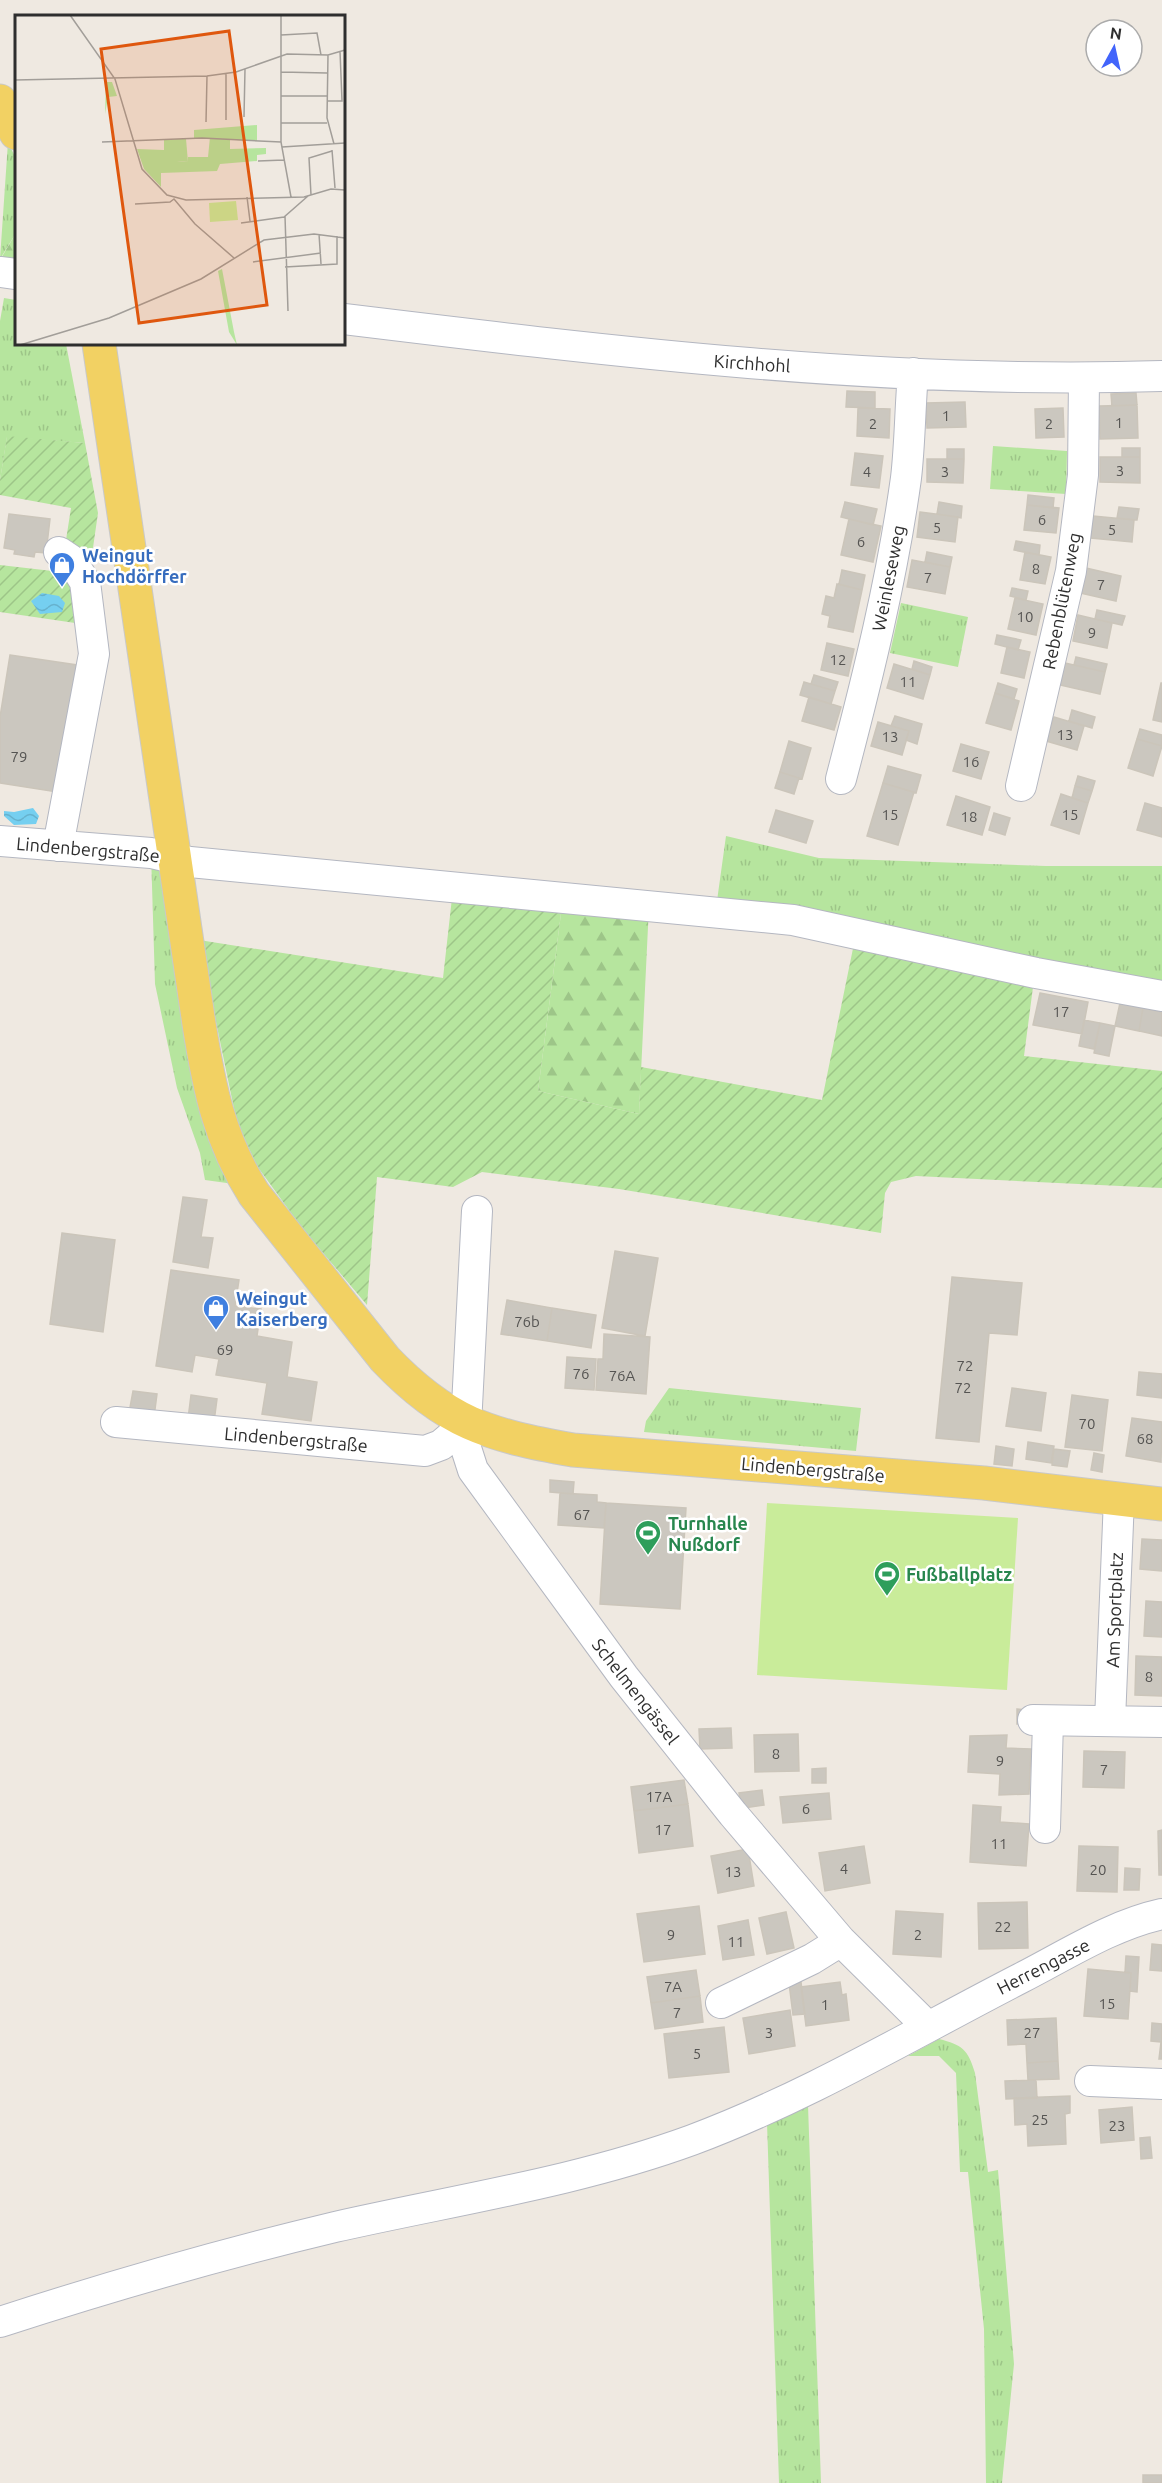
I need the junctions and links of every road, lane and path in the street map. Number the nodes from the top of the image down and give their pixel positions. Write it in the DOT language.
graph roads {
  1 [pos="0,101"];
  2 [pos="15,131"];
  3 [pos="0,272"];
  4 [pos="15,274"];
  5 [pos="345,319"];
  6 [pos="99,345"];
  7 [pos="912,373"];
  8 [pos="1162,376"];
  9 [pos="1084,378"];
  10 [pos="58,552"];
  11 [pos="841,779"];
  12 [pos="1021,786"];
  13 [pos="0,841"];
  14 [pos="58,846"];
  15 [pos="176,858"];
  16 [pos="1162,996"];
  17 [pos="477,1210"];
  18 [pos="116,1422"];
  19 [pos="467,1423"];
  20 [pos="1119,1498"];
  21 [pos="1162,1504"];
  22 [pos="1110,1721"];
  23 [pos="1162,1722"];
  24 [pos="1045,1828"];
  25 [pos="1162,1914"];
  26 [pos="841,1941"];
  27 [pos="721,2003"];
  28 [pos="928,2027"];
  29 [pos="1090,2082"];
  30 [pos="1162,2084"];
  31 [pos="0,2322"];
  1 -- 2 [label="main road"];
  3 -- 4 [label="street"];
  5 -- 7 [label="street, Kirchhohl"];
  6 -- 15 [label="main road, Lindenbergstraße"];
  7 -- 9 [label="street, Kirchhohl"];
  7 -- 11 [label="street, Weinleseweg"];
  8 -- 9 [label="street, Kirchhohl"];
  9 -- 12 [label="street, Rebenblütenweg"];
  10 -- 14 [label="street"];
  13 -- 14 [label="street, Lindenbergstraße"];
  14 -- 15 [label="street, Lindenbergstraße"];
  15 -- 16 [label="street, Lindenbergstraße"];
  15 -- 19 [label="main road, Lindenbergstraße"];
  17 -- 19 [label="street, Schelmengässel"];
  18 -- 19 [label="street, Lindenbergstraße"];
  19 -- 20 [label="main road, Lindenbergstraße"];
  19 -- 26 [label="street, Schelmengässel"];
  20 -- 21 [label="main road, Lindenbergstraße"];
  20 -- 22 [label="street, Am Sportplatz"];
  22 -- 23 [label="street"];
  22 -- 24 [label="street"];
  25 -- 28 [label="street, Herrengasse"];
  26 -- 27 [label="street"];
  26 -- 28 [label="street, Schelmengässel"];
  28 -- 31 [label="street, Herrengasse"];
  29 -- 30 [label="street"];
}
